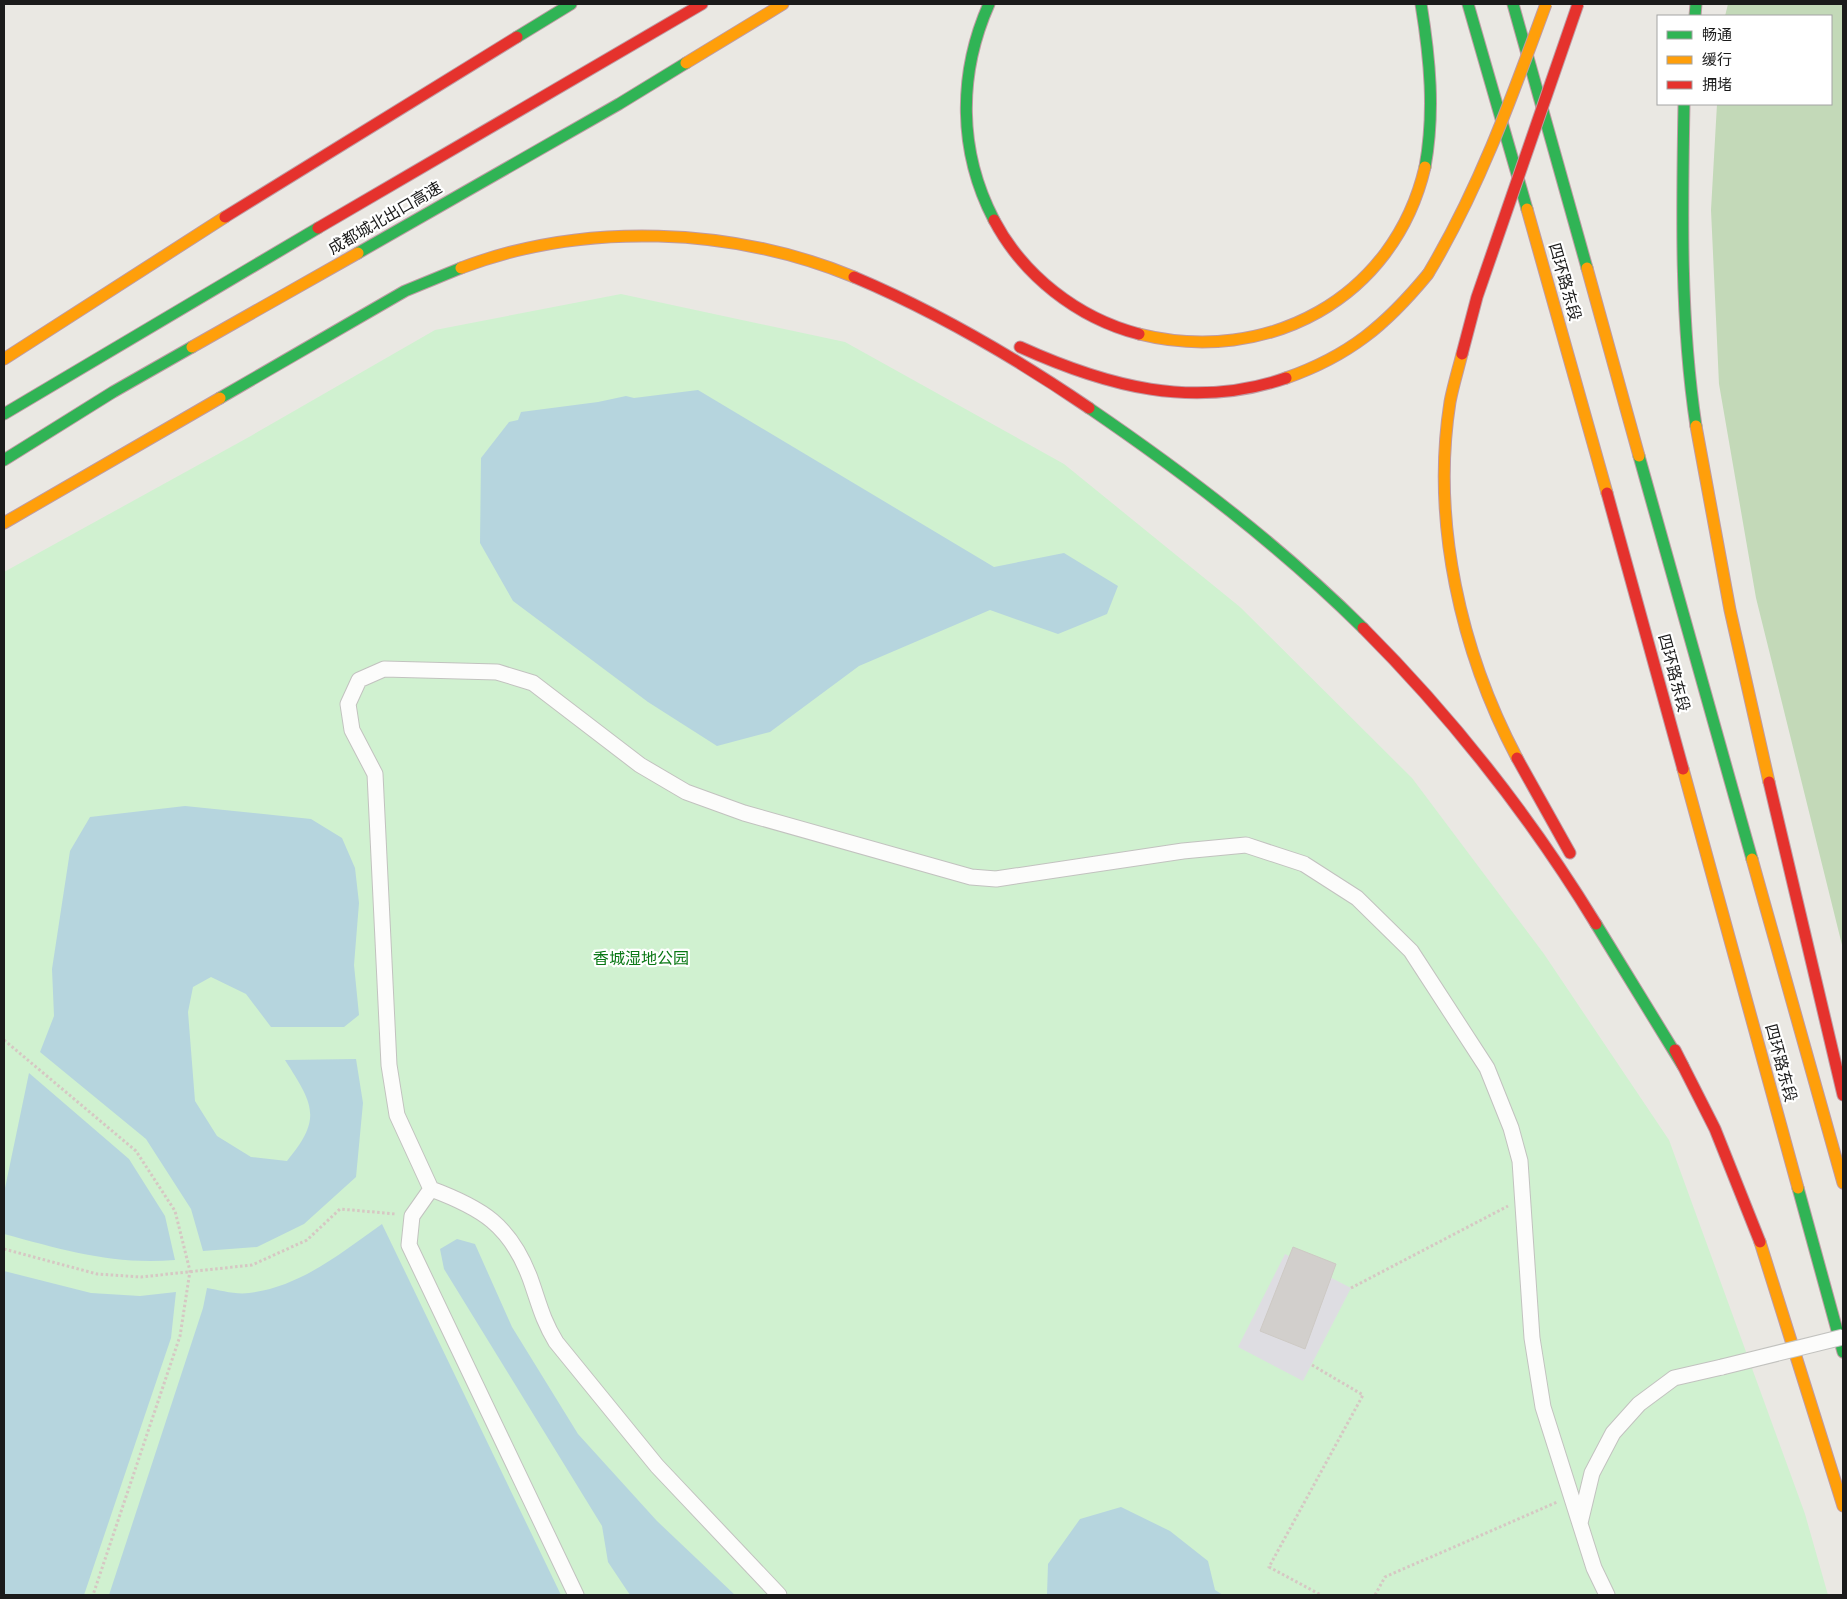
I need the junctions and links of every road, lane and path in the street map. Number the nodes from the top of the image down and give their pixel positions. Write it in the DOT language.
graph roads {
  1 [pos="571,4"];
  2 [pos="702,4"];
  3 [pos="783,4"];
  4 [pos="989,4"];
  5 [pos="1421,4"];
  6 [pos="1468,4"];
  7 [pos="1513,4"];
  8 [pos="1546,4"];
  9 [pos="1578,4"];
  10 [pos="1684,105"];
  11 [pos="940,316"];
  12 [pos="4,359"];
  13 [pos="4,414"];
  14 [pos="4,460"];
  15 [pos="4,523"];
  16 [pos="1578,867"];
  17 [pos="1621,942"];
  18 [pos="4,1040"];
  19 [pos="1682,1066"];
  20 [pos="1843,1095"];
  21 [pos="1843,1183"];
  22 [pos="431,1189"];
  23 [pos="1522,1199"];
  24 [pos="412,1216"];
  25 [pos="4,1249"];
  26 [pos="190,1271"];
  27 [pos="1351,1288"];
  28 [pos="1843,1337"];
  29 [pos="1843,1352"];
  30 [pos="1312,1365"];
  31 [pos="1571,1496"];
  32 [pos="1843,1506"];
  33 [pos="1580,1525"];
  34 [pos="93,1595"];
  35 [pos="576,1595"];
  36 [pos="779,1595"];
  37 [pos="1321,1595"];
  38 [pos="1375,1595"];
  39 [pos="1607,1595"];
  1 -- 12 [label="highway"];
  2 -- 13 [label="highway, 成都城北出口高速"];
  3 -- 14 [label="highway, 成都城北出口高速"];
  4 -- 5 [label="highway"];
  6 -- 29 [label="highway, 四环路东段"];
  7 -- 21 [label="highway, 四环路东段"];
  8 -- 11 [label="highway, bridge"];
  9 -- 16 [label="highway, bridge"];
  10 -- 20 [label="highway"];
  11 -- 15 [label="highway"];
  11 -- 19 [label="highway"];
  17 -- 19 [label="highway"];
  18 -- 26 [label="path"];
  19 -- 32 [label="highway"];
  22 -- 23 [label="street"];
  22 -- 24 [label="street"];
  22 -- 36 [label="street"];
  23 -- 27 [label="path"];
  23 -- 31 [label="street"];
  24 -- 26 [label="path"];
  24 -- 35 [label="street"];
  25 -- 26 [label="path"];
  26 -- 34 [label="path"];
  28 -- 33 [label="street, bridge"];
  30 -- 37 [label="path"];
  31 -- 33 [label="street"];
  31 -- 38 [label="path"];
  33 -- 39 [label="street"];
}
